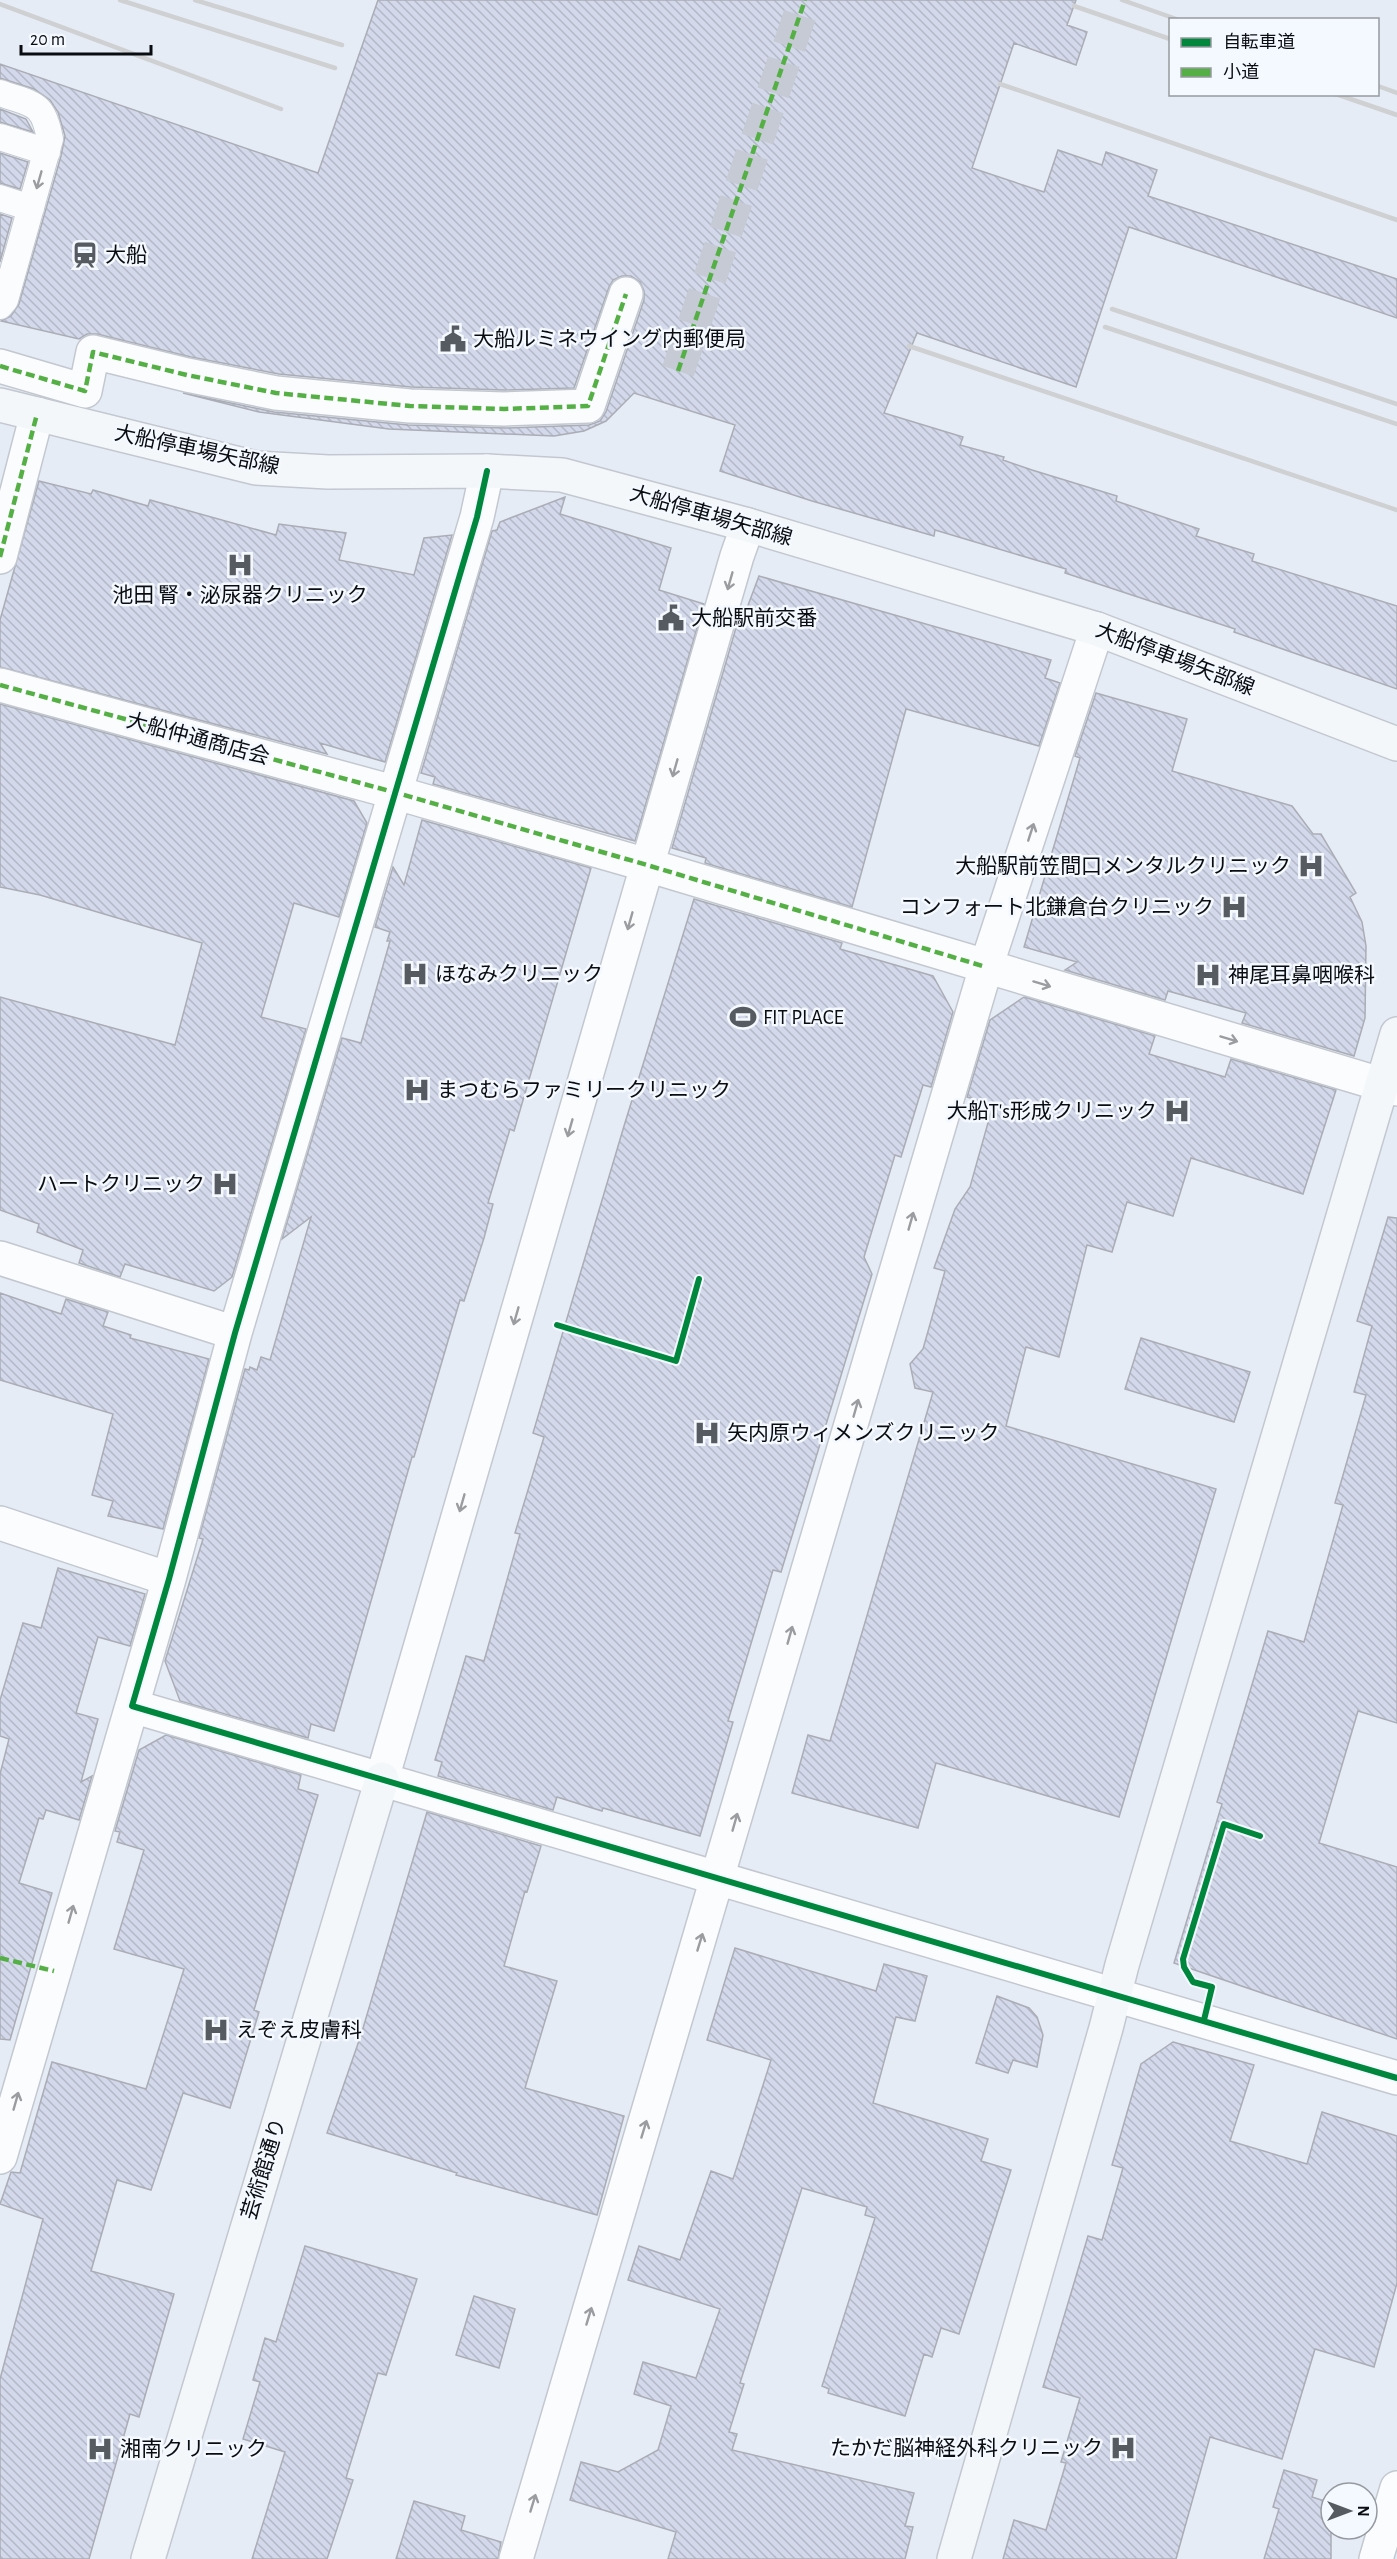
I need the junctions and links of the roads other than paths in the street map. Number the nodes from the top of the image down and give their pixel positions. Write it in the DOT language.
graph roads {
  1 [pos="0,93"];
  2 [pos="0,137"];
  3 [pos="47,152"];
  4 [pos="0,198"];
  5 [pos="31,208"];
  6 [pos="8,262"];
  7 [pos="626,294"];
  8 [pos="0,306"];
  9 [pos="0,366"];
  10 [pos="0,405"];
  11 [pos="37,414"];
  12 [pos="487,471"];
  13 [pos="748,525"];
  14 [pos="0,557"];
  15 [pos="1097,629"];
  16 [pos="0,685"];
  17 [pos="1397,744"];
  18 [pos="397,793"];
  19 [pos="647,865"];
  20 [pos="986,967"];
  21 [pos="1397,1034"];
  22 [pos="1390,1087"];
  23 [pos="0,1258"];
  24 [pos="235,1333"];
  25 [pos="0,1523"];
  26 [pos="169,1579"];
  27 [pos="132,1706"];
  28 [pos="382,1779"];
  29 [pos="719,1879"];
  30 [pos="1115,1995"];
  31 [pos="1397,2078"];
  32 [pos="0,2157"];
  33 [pos="1397,2488"];
  34 [pos="525,2557"];
  35 [pos="148,2559"];
  36 [pos="954,2559"];
  37 [pos="1376,2559"];
  1 -- 3 [label="lane"];
  2 -- 3 [label="lane"];
  3 -- 5 [label="lane, one-way"];
  4 -- 5 [label="lane"];
  5 -- 6 [label="lane"];
  6 -- 8 [label="lane"];
  7 -- 9 [label="street"];
  10 -- 11 [label="street, 大船停車場矢部線"];
  11 -- 12 [label="street, 大船停車場矢部線"];
  11 -- 14 [label="street"];
  12 -- 13 [label="street, 大船停車場矢部線"];
  12 -- 18 [label="street"];
  13 -- 15 [label="street, 大船停車場矢部線"];
  13 -- 19 [label="street, one-way"];
  15 -- 17 [label="street, 大船停車場矢部線"];
  20 -- 15 [label="street, one-way"];
  16 -- 18 [label="street, 大船仲通商店会"];
  18 -- 19 [label="street, 大船仲通商店会"];
  18 -- 24 [label="street"];
  19 -- 20 [label="street, 大船仲通商店会"];
  19 -- 28 [label="street, one-way"];
  20 -- 22 [label="street, 大船仲通商店会, one-way"];
  29 -- 20 [label="street, one-way"];
  21 -- 22 [label="street"];
  22 -- 30 [label="street"];
  23 -- 24 [label="street"];
  24 -- 26 [label="street"];
  25 -- 26 [label="street"];
  26 -- 27 [label="street"];
  27 -- 28 [label="street"];
  32 -- 27 [label="street, one-way"];
  28 -- 29 [label="street"];
  28 -- 35 [label="street, 芸術館通り"];
  29 -- 30 [label="street"];
  34 -- 29 [label="street, one-way"];
  30 -- 31 [label="street"];
  30 -- 36 [label="street"];
  33 -- 37 [label="street"];
}
